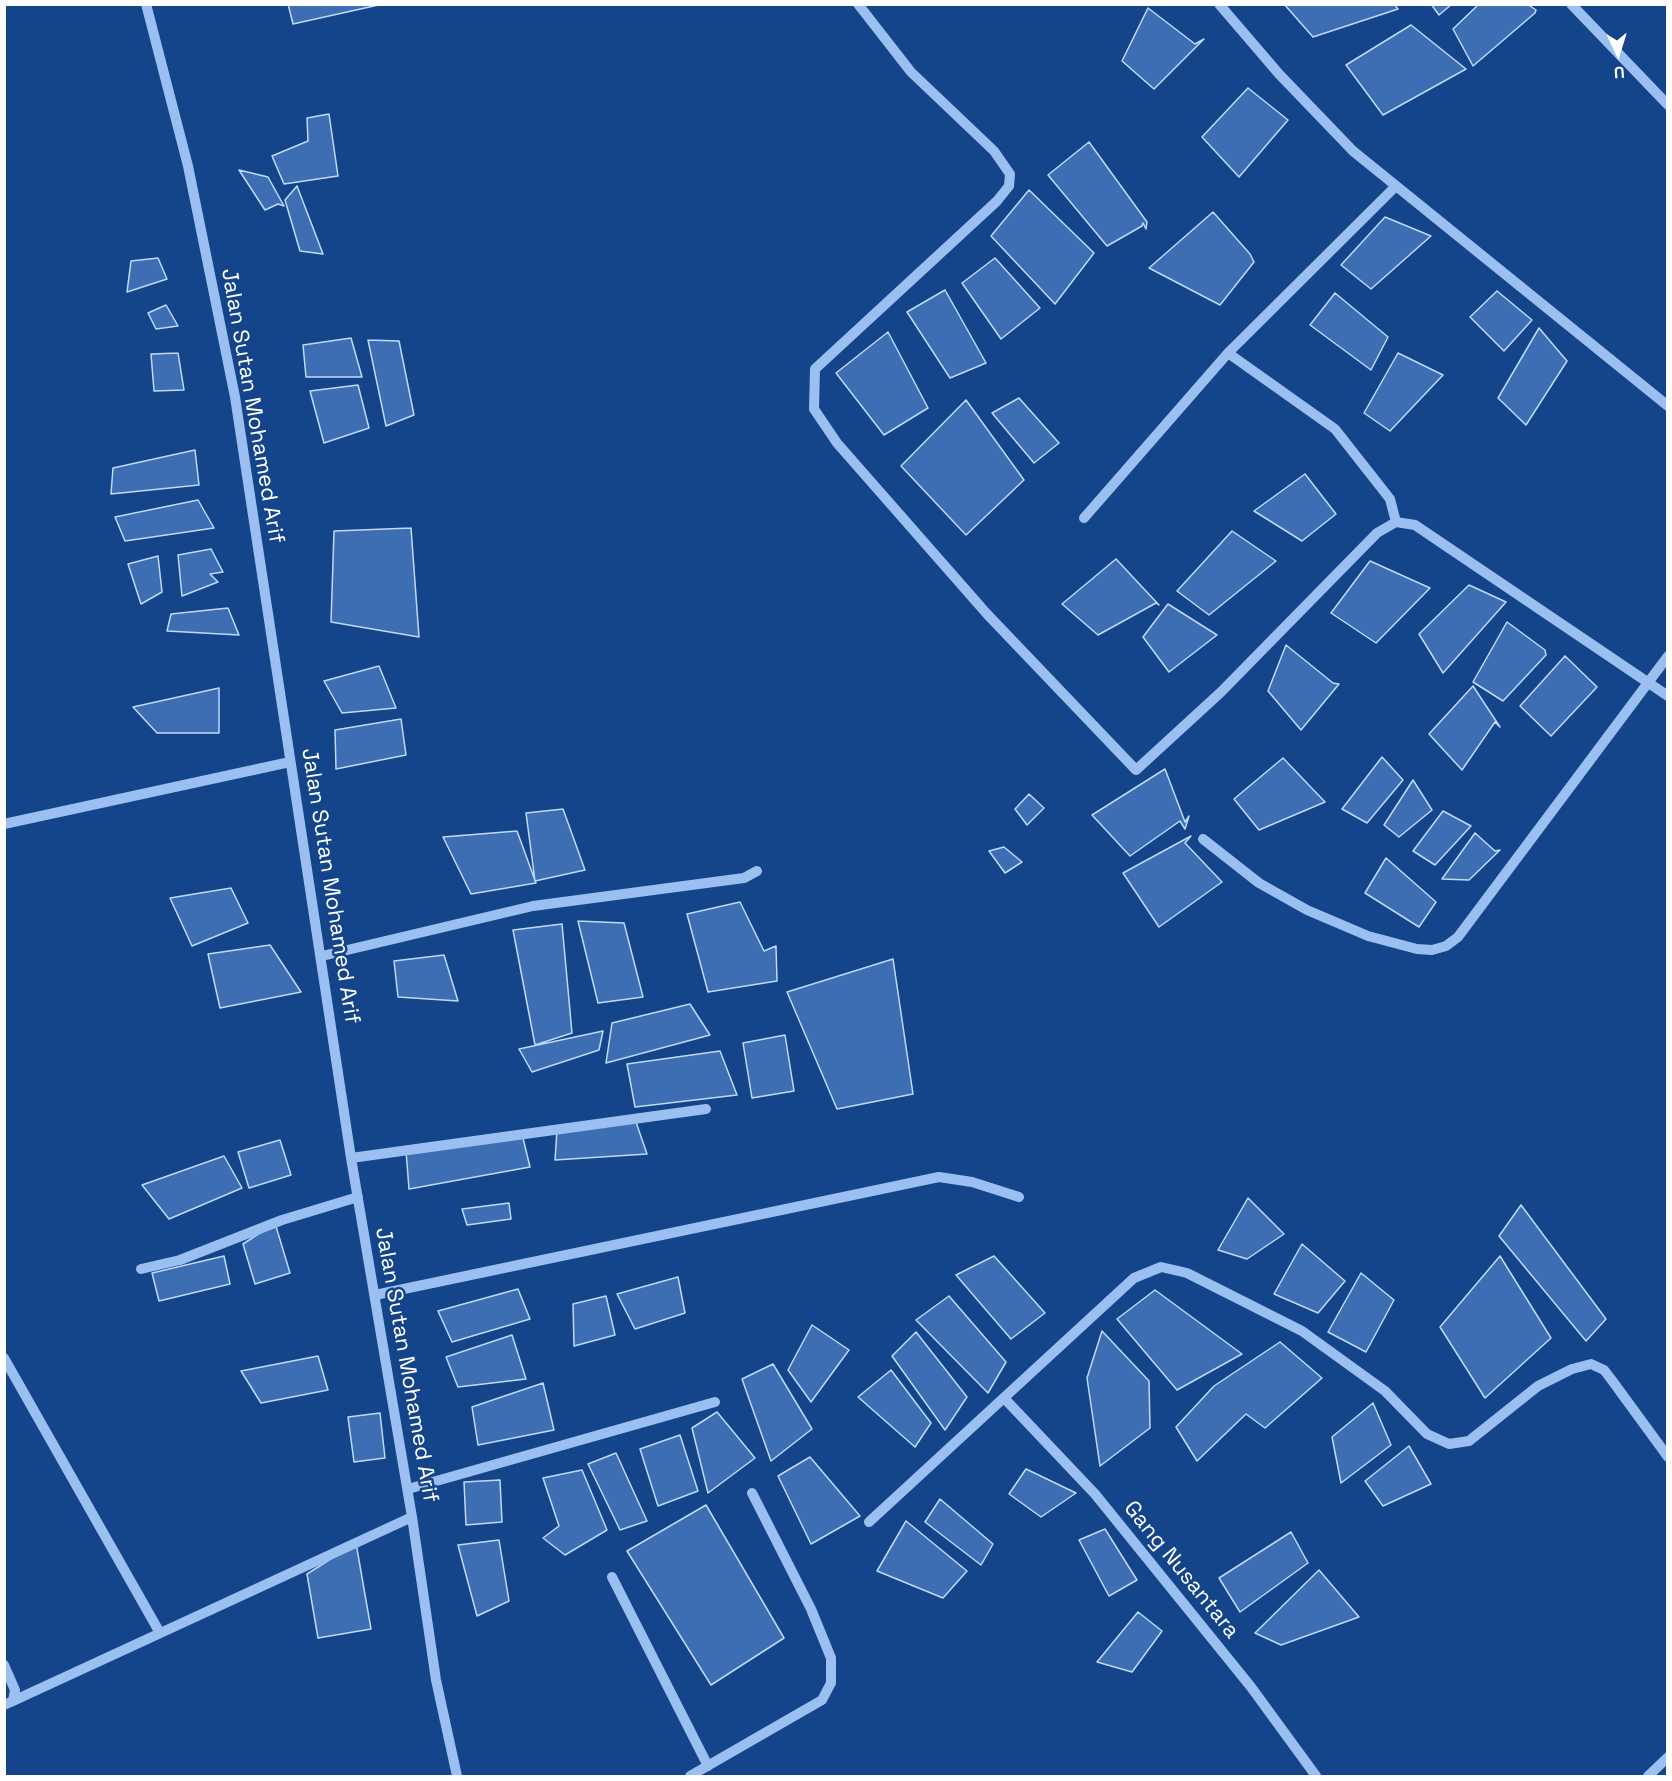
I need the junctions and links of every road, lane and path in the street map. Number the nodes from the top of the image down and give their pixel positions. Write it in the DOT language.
graph roads {
  1 [pos="146,4"];
  2 [pos="858,4"];
  3 [pos="1219,4"];
  4 [pos="1571,4"];
  5 [pos="1668,105"];
  6 [pos="1396,186"];
  7 [pos="1228,353"];
  8 [pos="1668,406"];
  9 [pos="1084,518"];
  10 [pos="1396,522"];
  11 [pos="1668,656"];
  12 [pos="1648,683"];
  13 [pos="1668,696"];
  14 [pos="290,762"];
  15 [pos="4,824"];
  16 [pos="1203,839"];
  17 [pos="757,871"];
  18 [pos="322,956"];
  19 [pos="706,1109"];
  20 [pos="351,1158"];
  21 [pos="358,1197"];
  22 [pos="1019,1197"];
  23 [pos="141,1269"];
  24 [pos="375,1295"];
  25 [pos="4,1358"];
  26 [pos="1004,1398"];
  27 [pos="715,1402"];
  28 [pos="1668,1457"];
  29 [pos="408,1489"];
  30 [pos="752,1493"];
  31 [pos="412,1517"];
  32 [pos="869,1522"];
  33 [pos="612,1577"];
  34 [pos="160,1633"];
  35 [pos="4,1665"];
  36 [pos="9,1703"];
  37 [pos="1668,1757"];
  38 [pos="708,1766"];
  39 [pos="458,1776"];
  40 [pos="690,1776"];
  41 [pos="1316,1776"];
  42 [pos="1648,1776"];
  1 -- 14 [label="street, Jalan Sutan Mohamed Arif"];
  2 -- 10 [label="street"];
  3 -- 6 [label="street"];
  4 -- 5 [label="street"];
  6 -- 7 [label="street"];
  6 -- 8 [label="street"];
  7 -- 9 [label="street"];
  7 -- 10 [label="street"];
  10 -- 12 [label="street"];
  11 -- 12 [label="street"];
  12 -- 13 [label="street"];
  12 -- 16 [label="street"];
  14 -- 15 [label="street"];
  14 -- 18 [label="street, Jalan Sutan Mohamed Arif"];
  17 -- 18 [label="street"];
  18 -- 20 [label="street, Jalan Sutan Mohamed Arif"];
  19 -- 20 [label="street"];
  20 -- 21 [label="street, Jalan Sutan Mohamed Arif"];
  21 -- 23 [label="street"];
  21 -- 24 [label="street, Jalan Sutan Mohamed Arif"];
  22 -- 24 [label="street"];
  24 -- 29 [label="street, Jalan Sutan Mohamed Arif"];
  25 -- 34 [label="street"];
  26 -- 28 [label="street"];
  26 -- 32 [label="street"];
  26 -- 41 [label="street, Gang Nusantara"];
  27 -- 29 [label="street"];
  29 -- 31 [label="street, Jalan Sutan Mohamed Arif"];
  30 -- 38 [label="street"];
  31 -- 34 [label="street"];
  31 -- 39 [label="street, Jalan Sutan Mohamed Arif"];
  33 -- 38 [label="street"];
  34 -- 36 [label="street"];
  35 -- 36 [label="street"];
  37 -- 42 [label="street"];
  38 -- 40 [label="street"];
}
